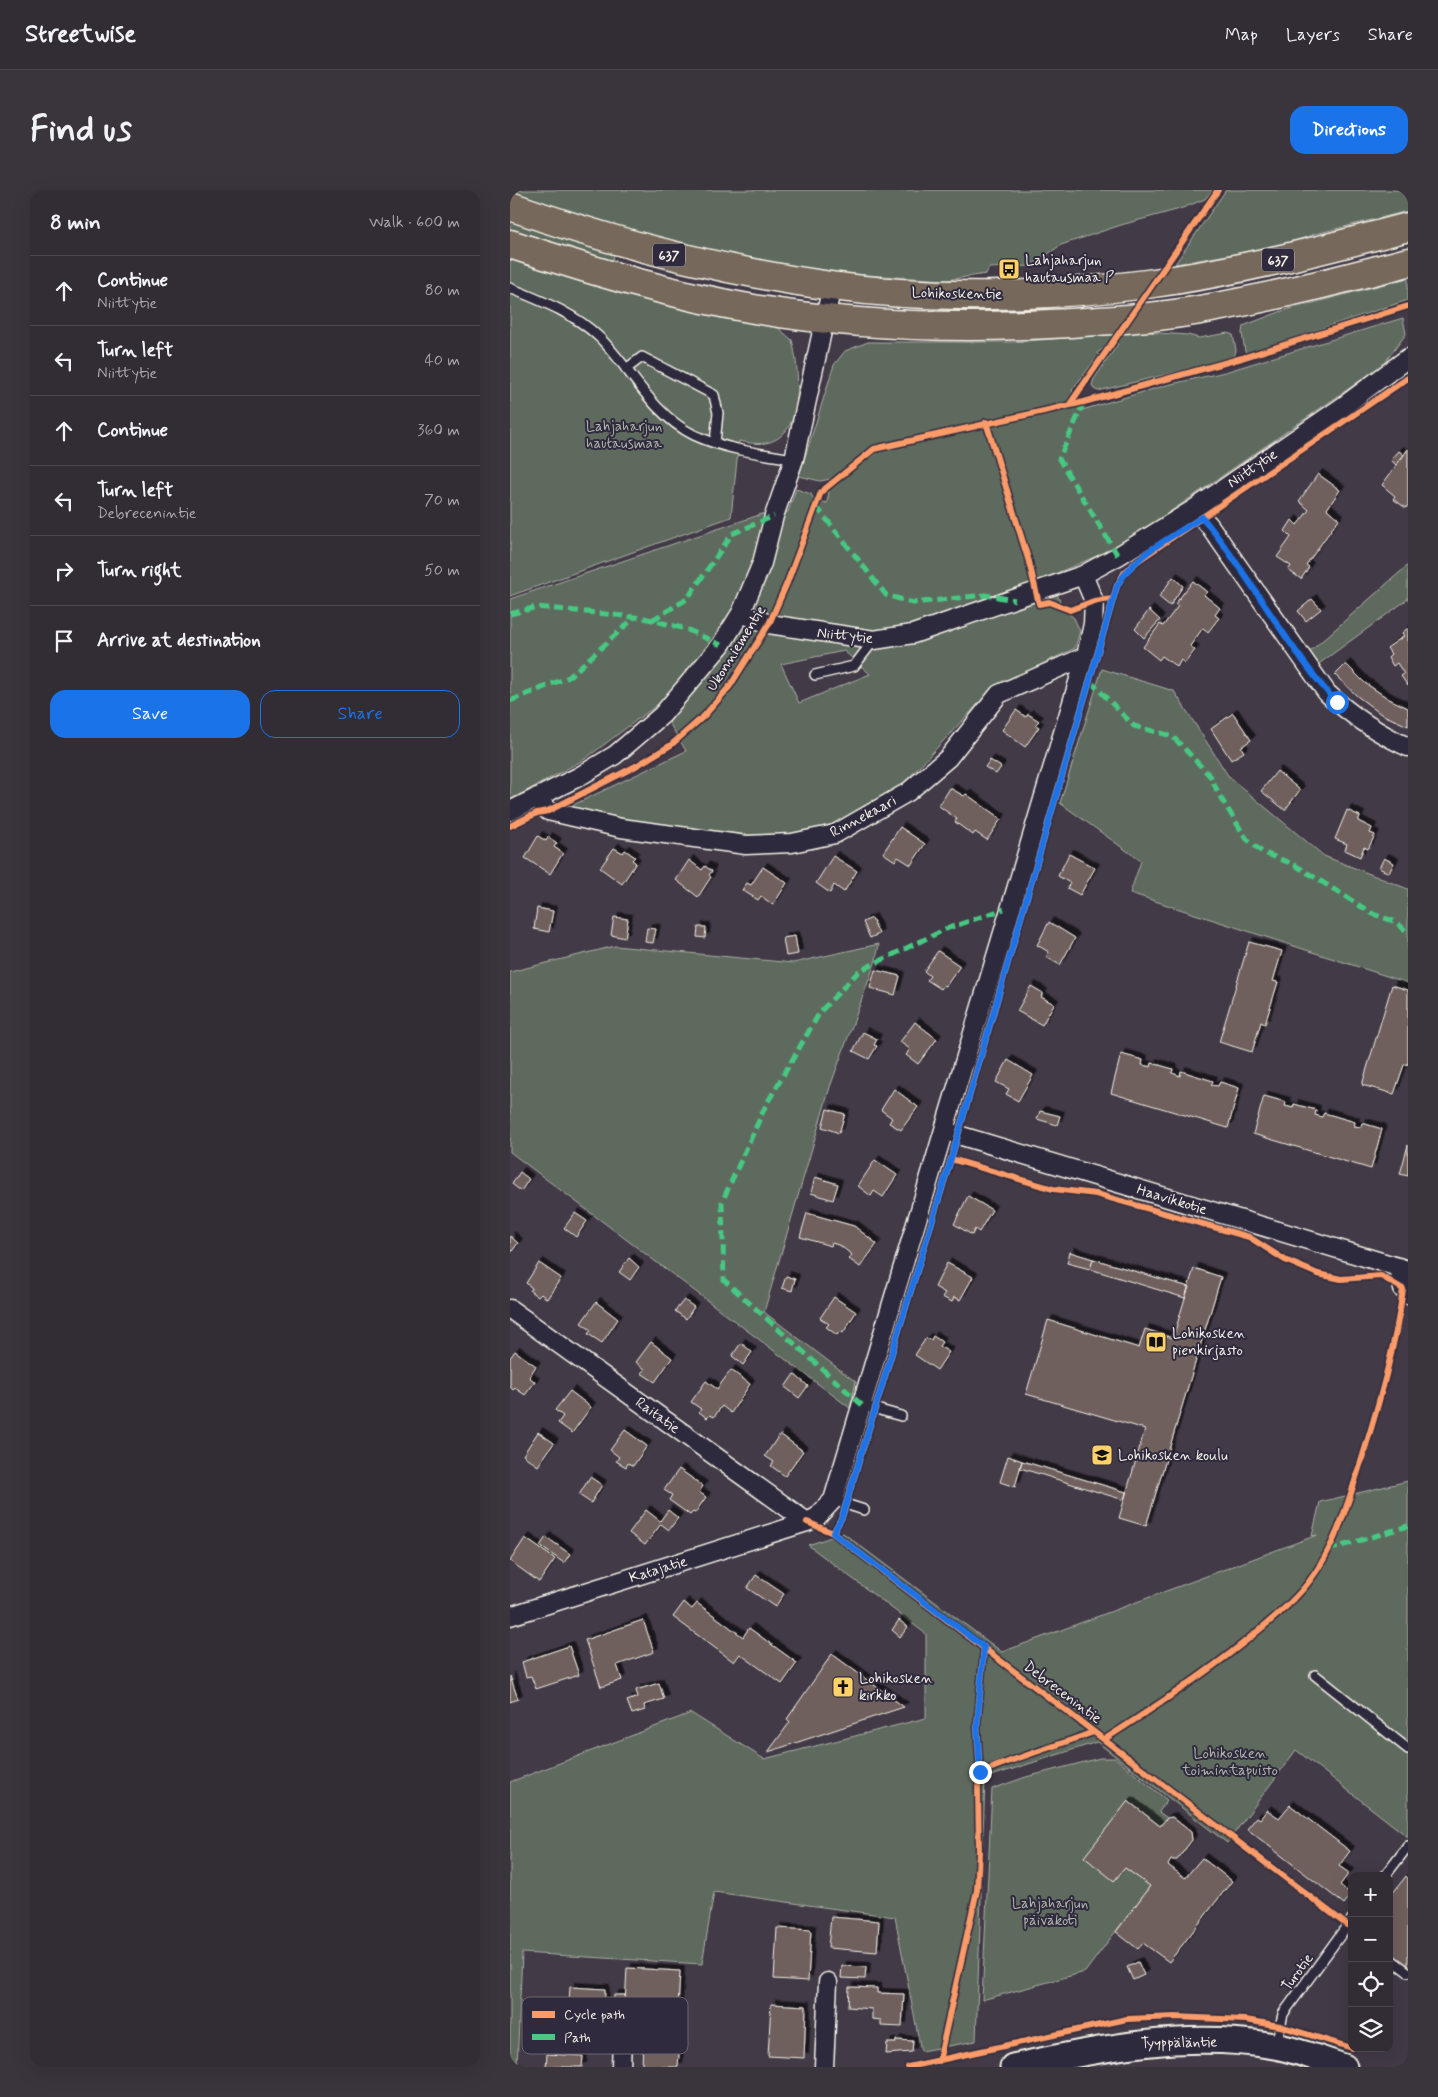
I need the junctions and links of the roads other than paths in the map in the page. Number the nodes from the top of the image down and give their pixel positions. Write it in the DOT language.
graph roads {
  1 [pos="510,206"];
  2 [pos="1408,227"];
  3 [pos="510,244"];
  4 [pos="1408,262"];
  5 [pos="832,286"];
  6 [pos="510,288"];
  7 [pos="826,319"];
  8 [pos="1408,358"];
  9 [pos="626,369"];
  10 [pos="715,443"];
  11 [pos="794,460"];
  12 [pos="1194,509"];
  13 [pos="1083,575"];
  14 [pos="740,613"];
  15 [pos="874,640"];
  16 [pos="1086,656"];
  17 [pos="815,675"];
  18 [pos="1408,746"];
  19 [pos="537,797"];
  20 [pos="510,811"];
  21 [pos="945,1131"];
  22 [pos="1404,1269"];
  23 [pos="1408,1295"];
  24 [pos="510,1309"];
  25 [pos="862,1406"];
  26 [pos="901,1416"];
  27 [pos="833,1500"];
  28 [pos="864,1510"];
  29 [pos="807,1522"];
  30 [pos="510,1599"];
  31 [pos="518,1614"];
  32 [pos="1315,1675"];
  33 [pos="1408,1749"];
  34 [pos="1406,1848"];
  35 [pos="1388,1872"];
  36 [pos="1348,1927"];
  37 [pos="1393,1961"];
  38 [pos="1408,1972"];
  39 [pos="828,1982"];
  40 [pos="1276,2046"];
  41 [pos="621,2054"];
  42 [pos="621,2067"];
  43 [pos="824,2067"];
  44 [pos="1014,2067"];
  45 [pos="1344,2067"];
  1 -- 5 [label="main road, Lohikoskentie / 637"];
  2 -- 5 [label="main road, Lohikoskentie / 637"];
  3 -- 7 [label="main road, 637"];
  4 -- 7 [label="main road, 637"];
  5 -- 7 [label="street, Ukonniementie"];
  6 -- 9 [label="lane"];
  7 -- 11 [label="street, Ukonniementie"];
  8 -- 12 [label="street, Niittytie"];
  9 -- 10 [label="lane"];
  9 -- 10 [label="lane"];
  10 -- 11 [label="lane"];
  11 -- 14 [label="street, Ukonniementie"];
  12 -- 13 [label="street, Niittytie"];
  12 -- 18 [label="street"];
  13 -- 15 [label="street, Niittytie"];
  13 -- 16 [label="street"];
  14 -- 15 [label="street, Niittytie"];
  14 -- 19 [label="street, Ukonniementie"];
  15 -- 17 [label="lane"];
  16 -- 19 [label="street, Rinnekaari"];
  16 -- 21 [label="street"];
  19 -- 20 [label="street, Ukonniementie"];
  21 -- 22 [label="street, Haavikkotie"];
  21 -- 25 [label="street"];
  22 -- 23 [label="street, Haavikkotie"];
  24 -- 29 [label="street, Raitatie"];
  25 -- 26 [label="lane"];
  25 -- 27 [label="street"];
  27 -- 28 [label="lane"];
  27 -- 29 [label="street"];
  29 -- 31 [label="street, Katajatie"];
  30 -- 31 [label="street"];
  32 -- 33 [label="lane"];
  34 -- 35 [label="lane"];
  36 -- 40 [label="lane, Turotie"];
  37 -- 38 [label="lane"];
  39 -- 43 [label="street"];
  40 -- 44 [label="street, Tyyppäläntie"];
  40 -- 45 [label="street, Tyyppäläntie"];
  41 -- 42 [label="street"];
}
